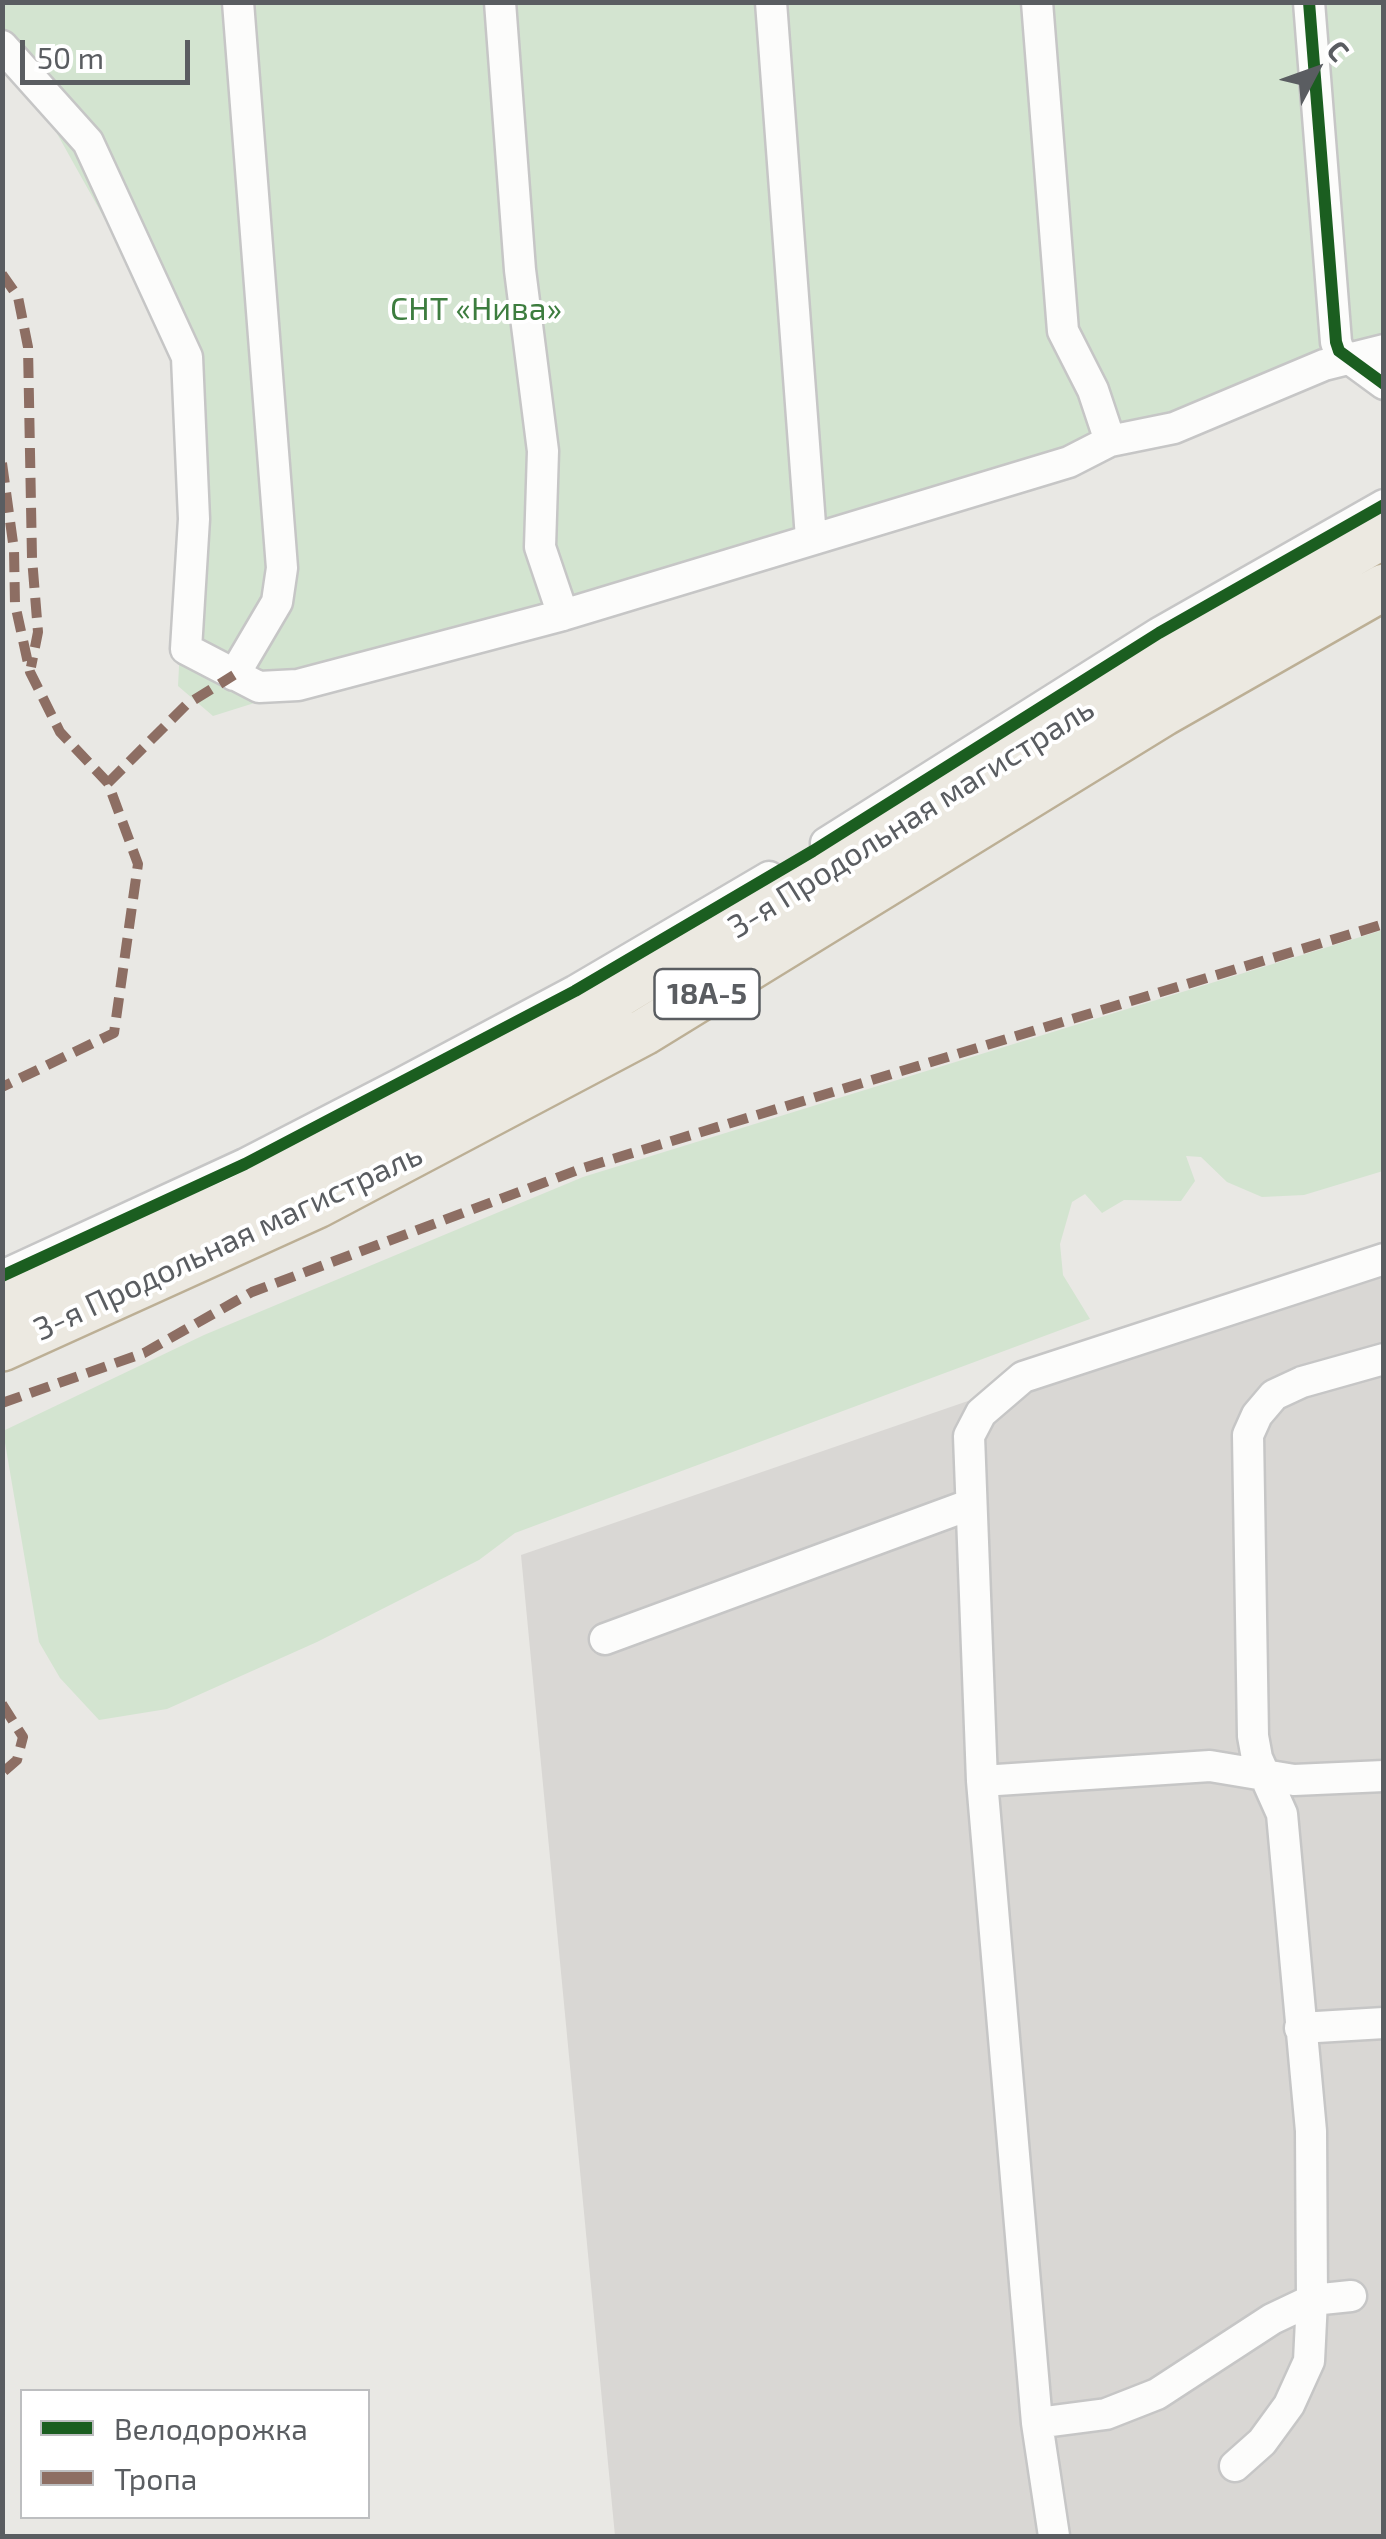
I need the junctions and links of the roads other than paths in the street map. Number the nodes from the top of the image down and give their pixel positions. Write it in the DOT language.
graph roads {
  1 [pos="238,2"];
  2 [pos="500,2"];
  3 [pos="771,2"];
  4 [pos="1038,2"];
  5 [pos="1309,2"];
  6 [pos="2,46"];
  7 [pos="1384,350"];
  8 [pos="1352,357"];
  9 [pos="1384,384"];
  10 [pos="1110,441"];
  11 [pos="1384,506"];
  12 [pos="1384,535"];
  13 [pos="811,538"];
  14 [pos="1384,586"];
  15 [pos="563,615"];
  16 [pos="234,674"];
  17 [pos="1384,1259"];
  18 [pos="2,1276"];
  19 [pos="2,1302"];
  20 [pos="2,1348"];
  21 [pos="1384,1359"];
  22 [pos="970,1505"];
  23 [pos="605,1639"];
  24 [pos="1266,1774"];
  25 [pos="1384,1776"];
  26 [pos="982,1781"];
  27 [pos="1384,2022"];
  28 [pos="1300,2028"];
  29 [pos="1351,2296"];
  30 [pos="1312,2300"];
  31 [pos="1037,2423"];
  32 [pos="1235,2466"];
  33 [pos="1054,2536"];
  1 -- 16 [label="street"];
  2 -- 15 [label="street"];
  3 -- 13 [label="street"];
  4 -- 10 [label="street"];
  5 -- 8 [label="street"];
  6 -- 16 [label="street"];
  7 -- 8 [label="street"];
  8 -- 9 [label="street"];
  8 -- 10 [label="street"];
  10 -- 13 [label="street"];
  11 -- 18 [label="street"];
  12 -- 19 [label="highway, 3-я Продольная магистраль / 18А-5"];
  13 -- 15 [label="street"];
  14 -- 20 [label="highway, 3-я Продольная магистраль / 18А-5"];
  15 -- 16 [label="street"];
  17 -- 22 [label="street"];
  21 -- 24 [label="street"];
  22 -- 23 [label="street"];
  22 -- 26 [label="street"];
  24 -- 25 [label="street"];
  24 -- 26 [label="street"];
  24 -- 28 [label="street"];
  26 -- 31 [label="street"];
  27 -- 28 [label="street"];
  28 -- 30 [label="street"];
  29 -- 30 [label="street"];
  30 -- 31 [label="street"];
  30 -- 32 [label="street"];
  31 -- 33 [label="street"];
}
